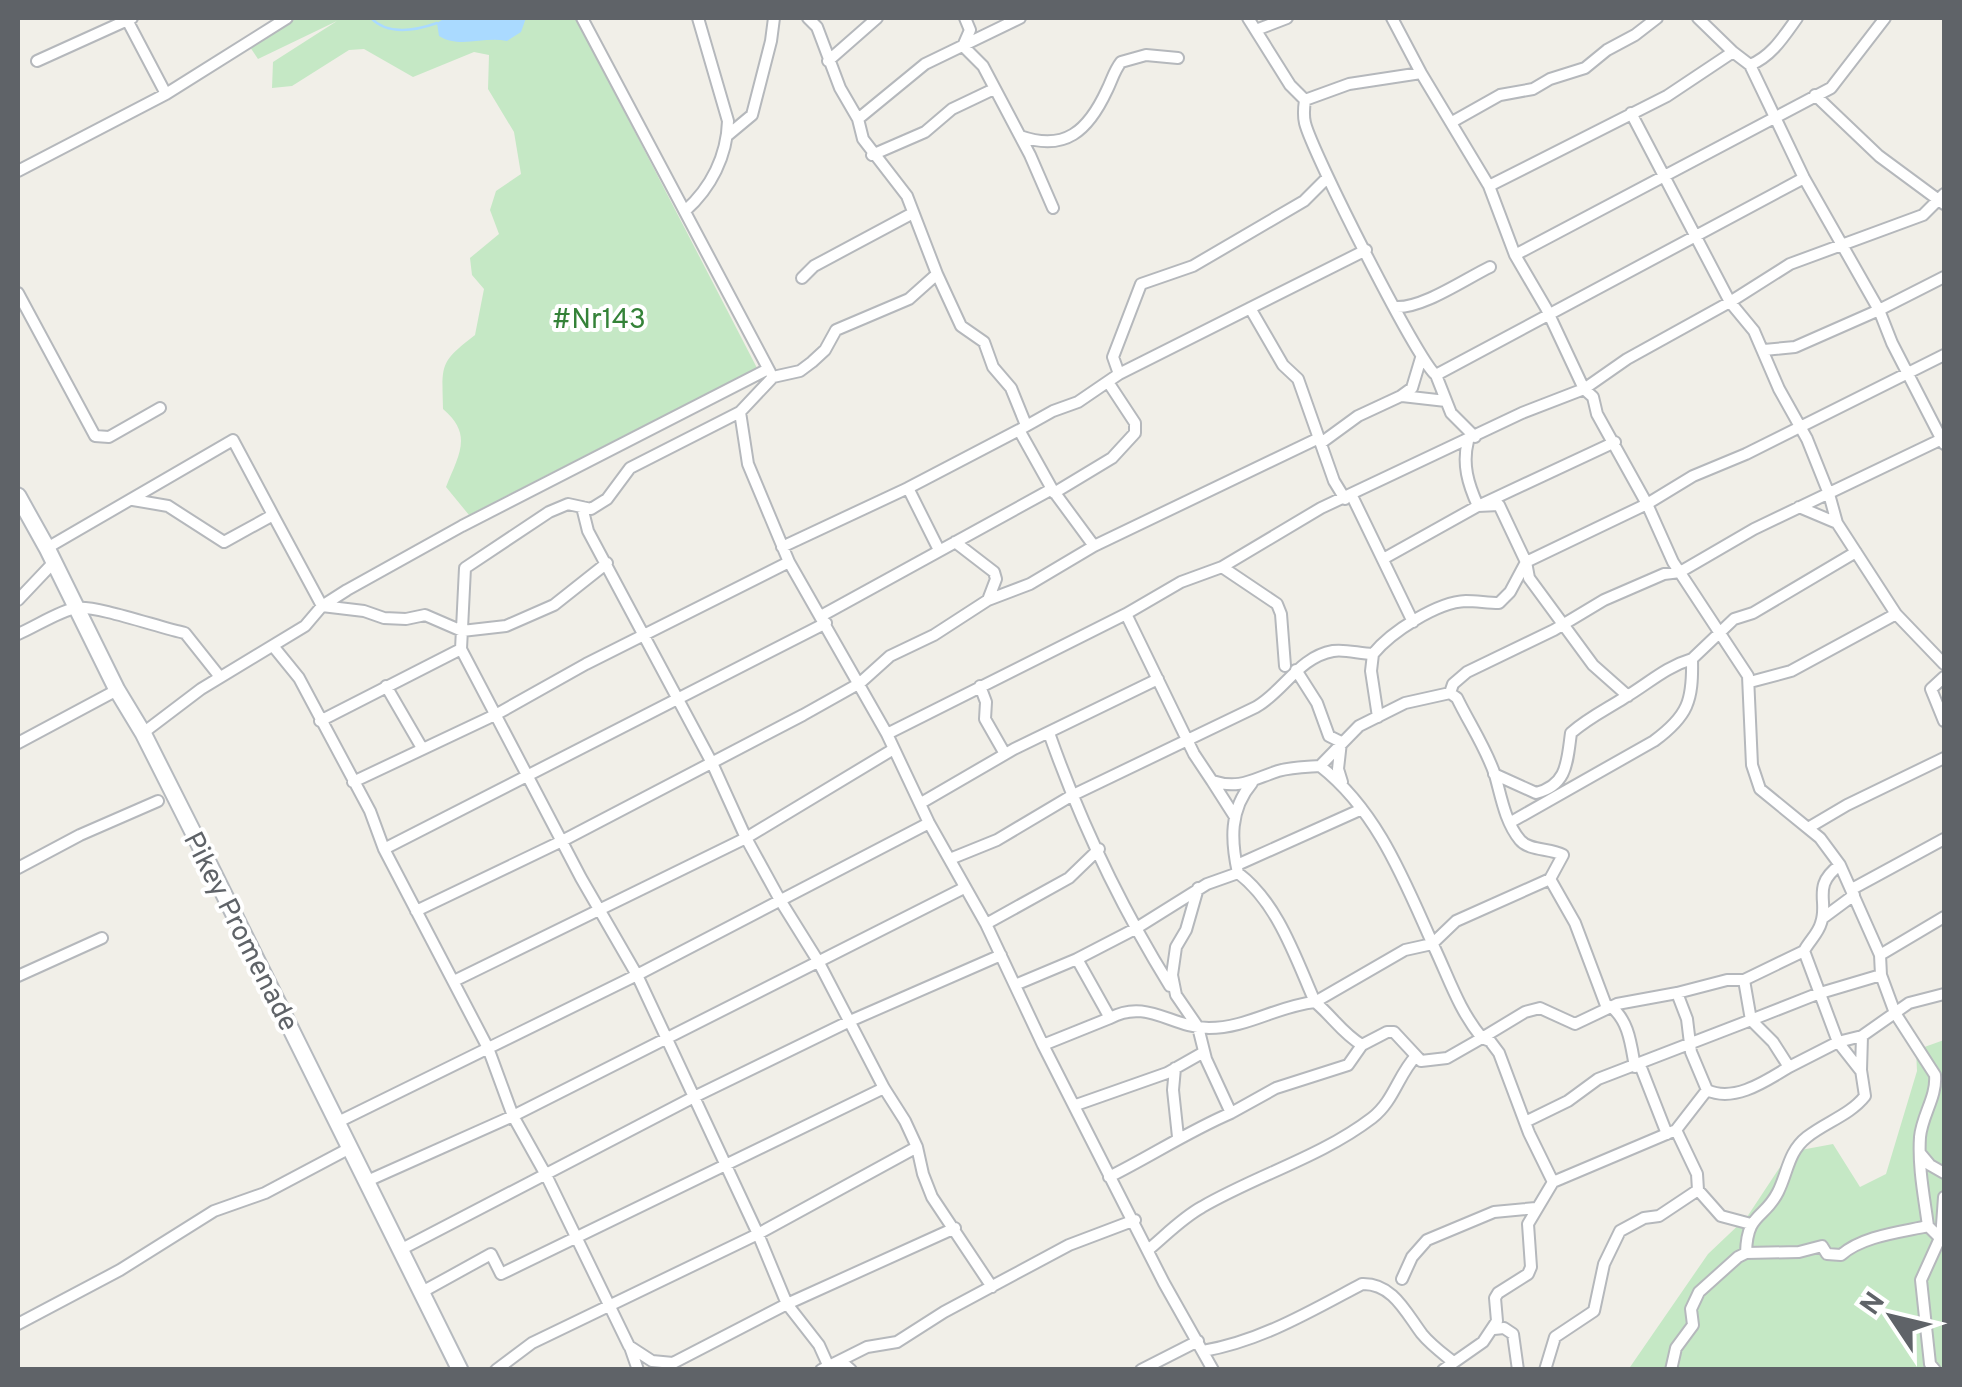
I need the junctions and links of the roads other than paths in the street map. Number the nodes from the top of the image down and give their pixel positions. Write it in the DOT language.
graph roads {
  1 [pos="129,18"];
  2 [pos="287,18"];
  3 [pos="582,18"];
  4 [pos="698,18"];
  5 [pos="774,18"];
  6 [pos="808,18"];
  7 [pos="877,18"];
  8 [pos="965,18"];
  9 [pos="1020,18"];
  10 [pos="1248,18"];
  11 [pos="1287,18"];
  12 [pos="1392,18"];
  13 [pos="1657,18"];
  14 [pos="1797,18"];
  15 [pos="1885,18"];
  16 [pos="1704,19"];
  17 [pos="1256,30"];
  18 [pos="963,46"];
  19 [pos="1732,52"];
  20 [pos="1178,58"];
  21 [pos="36,61"];
  22 [pos="828,61"];
  23 [pos="1750,65"];
  24 [pos="1420,73"];
  25 [pos="994,89"];
  26 [pos="166,94"];
  27 [pos="1815,95"];
  28 [pos="1305,100"];
  29 [pos="1631,113"];
  30 [pos="1774,116"];
  31 [pos="858,118"];
  32 [pos="1452,122"];
  33 [pos="728,136"];
  34 [pos="1020,136"];
  35 [pos="872,155"];
  36 [pos="18,171"];
  37 [pos="1663,175"];
  38 [pos="1804,178"];
  39 [pos="1326,179"];
  40 [pos="1489,186"];
  41 [pos="1943,200"];
  42 [pos="1054,208"];
  43 [pos="685,212"];
  44 [pos="913,213"];
  45 [pos="1696,234"];
  46 [pos="1843,244"];
  47 [pos="1366,250"];
  48 [pos="1515,255"];
  49 [pos="1490,267"];
  50 [pos="938,274"];
  51 [pos="1944,277"];
  52 [pos="802,278"];
  53 [pos="18,294"];
  54 [pos="1730,302"];
  55 [pos="1395,307"];
  56 [pos="1250,308"];
  57 [pos="1880,310"];
  58 [pos="1549,316"];
  59 [pos="1764,350"];
  60 [pos="1944,355"];
  61 [pos="1421,358"];
  62 [pos="1908,371"];
  63 [pos="771,373"];
  64 [pos="1119,374"];
  65 [pos="1436,375"];
  66 [pos="1108,382"];
  67 [pos="1584,389"];
  68 [pos="1402,396"];
  69 [pos="1446,401"];
  70 [pos="160,408"];
  71 [pos="740,412"];
  72 [pos="1800,427"];
  73 [pos="1022,428"];
  74 [pos="1472,439"];
  75 [pos="1320,440"];
  76 [pos="1944,440"];
  77 [pos="1615,442"];
  78 [pos="908,488"];
  79 [pos="1053,491"];
  80 [pos="1829,494"];
  81 [pos="18,496"];
  82 [pos="1348,498"];
  83 [pos="133,500"];
  84 [pos="1647,504"];
  85 [pos="1478,506"];
  86 [pos="582,507"];
  87 [pos="1800,508"];
  88 [pos="274,515"];
  89 [pos="24,519"];
  90 [pos="1836,524"];
  91 [pos="955,542"];
  92 [pos="1094,546"];
  93 [pos="782,547"];
  94 [pos="939,550"];
  95 [pos="1856,552"];
  96 [pos="51,555"];
  97 [pos="1383,560"];
  98 [pos="789,562"];
  99 [pos="1526,562"];
  100 [pos="607,563"];
  101 [pos="1222,567"];
  102 [pos="994,572"];
  103 [pos="1680,572"];
  104 [pos="1015,591"];
  105 [pos="18,600"];
  106 [pos="988,600"];
  107 [pos="322,606"];
  108 [pos="77,608"];
  109 [pos="1126,614"];
  110 [pos="1896,614"];
  111 [pos="823,620"];
  112 [pos="1414,622"];
  113 [pos="1562,625"];
  114 [pos="462,631"];
  115 [pos="1717,632"];
  116 [pos="18,634"];
  117 [pos="646,636"];
  118 [pos="272,646"];
  119 [pos="461,649"];
  120 [pos="1374,654"];
  121 [pos="1692,660"];
  122 [pos="1944,664"];
  123 [pos="1290,668"];
  124 [pos="220,677"];
  125 [pos="1944,677"];
  126 [pos="1158,679"];
  127 [pos="1750,682"];
  128 [pos="860,684"];
  129 [pos="386,686"];
  130 [pos="980,686"];
  131 [pos="117,690"];
  132 [pos="1450,693"];
  133 [pos="1628,696"];
  134 [pos="678,700"];
  135 [pos="497,714"];
  136 [pos="1378,717"];
  137 [pos="320,721"];
  138 [pos="1944,721"];
  139 [pos="142,733"];
  140 [pos="1049,733"];
  141 [pos="887,734"];
  142 [pos="1187,740"];
  143 [pos="1342,742"];
  144 [pos="18,744"];
  145 [pos="422,748"];
  146 [pos="892,750"];
  147 [pos="1005,754"];
  148 [pos="1944,758"];
  149 [pos="712,763"];
  150 [pos="1320,766"];
  151 [pos="1494,774"];
  152 [pos="530,777"];
  153 [pos="1212,781"];
  154 [pos="354,782"];
  155 [pos="1252,783"];
  156 [pos="1343,784"];
  157 [pos="1071,796"];
  158 [pos="158,801"];
  159 [pos="920,803"];
  160 [pos="1362,808"];
  161 [pos="1235,817"];
  162 [pos="1511,822"];
  163 [pos="929,823"];
  164 [pos="1808,828"];
  165 [pos="746,838"];
  166 [pos="1944,839"];
  167 [pos="562,841"];
  168 [pos="384,849"];
  169 [pos="1098,849"];
  170 [pos="950,859"];
  171 [pos="1840,865"];
  172 [pos="18,868"];
  173 [pos="1237,869"];
  174 [pos="1550,879"];
  175 [pos="964,888"];
  176 [pos="1198,888"];
  177 [pos="1853,892"];
  178 [pos="780,900"];
  179 [pos="599,908"];
  180 [pos="416,910"];
  181 [pos="1944,917"];
  182 [pos="1824,918"];
  183 [pos="986,924"];
  184 [pos="1134,929"];
  185 [pos="102,938"];
  186 [pos="1432,944"];
  187 [pos="1804,951"];
  188 [pos="1000,955"];
  189 [pos="1880,955"];
  190 [pos="1077,959"];
  191 [pos="818,961"];
  192 [pos="637,975"];
  193 [pos="1881,975"];
  194 [pos="18,976"];
  195 [pos="1744,980"];
  196 [pos="454,982"];
  197 [pos="1014,985"];
  198 [pos="1677,994"];
  199 [pos="1818,994"];
  200 [pos="1944,994"];
  201 [pos="1176,995"];
  202 [pos="1315,1002"];
  203 [pos="1609,1007"];
  204 [pos="1895,1012"];
  205 [pos="1110,1018"];
  206 [pos="1751,1020"];
  207 [pos="850,1022"];
  208 [pos="1198,1027"];
  209 [pos="1862,1036"];
  210 [pos="1482,1038"];
  211 [pos="666,1039"];
  212 [pos="1838,1042"];
  213 [pos="1043,1045"];
  214 [pos="1362,1045"];
  215 [pos="1690,1045"];
  216 [pos="488,1048"];
  217 [pos="1204,1052"];
  218 [pos="1416,1056"];
  219 [pos="1637,1066"];
  220 [pos="1175,1068"];
  221 [pos="1789,1068"];
  222 [pos="1861,1070"];
  223 [pos="884,1088"];
  224 [pos="1707,1090"];
  225 [pos="692,1098"];
  226 [pos="1076,1106"];
  227 [pos="1231,1112"];
  228 [pos="513,1116"];
  229 [pos="1526,1122"];
  230 [pos="336,1123"];
  231 [pos="1672,1132"];
  232 [pos="1178,1137"];
  233 [pos="917,1146"];
  234 [pos="348,1148"];
  235 [pos="1920,1153"];
  236 [pos="725,1164"];
  237 [pos="1944,1173"];
  238 [pos="546,1176"];
  239 [pos="1109,1177"];
  240 [pos="366,1182"];
  241 [pos="1553,1182"];
  242 [pos="1698,1190"];
  243 [pos="1944,1197"];
  244 [pos="1536,1208"];
  245 [pos="1134,1220"];
  246 [pos="1751,1224"];
  247 [pos="1928,1226"];
  248 [pos="955,1228"];
  249 [pos="758,1234"];
  250 [pos="575,1238"];
  251 [pos="1942,1240"];
  252 [pos="400,1250"];
  253 [pos="1148,1250"];
  254 [pos="1746,1253"];
  255 [pos="1402,1279"];
  256 [pos="992,1287"];
  257 [pos="422,1292"];
  258 [pos="787,1304"];
  259 [pos="608,1307"];
  260 [pos="19,1326"];
  261 [pos="1494,1329"];
  262 [pos="630,1346"];
  263 [pos="1201,1346"];
  264 [pos="680,1364"];
  265 [pos="1447,1366"];
  266 [pos="825,1367"];
  267 [pos="1931,1368"];
  268 [pos="460,1370"];
  269 [pos="496,1370"];
  270 [pos="638,1370"];
  271 [pos="851,1370"];
  272 [pos="1141,1370"];
  273 [pos="1213,1370"];
  274 [pos="1518,1370"];
  275 [pos="1545,1370"];
  276 [pos="1671,1370"];
  1 -- 21 [label="street"];
  1 -- 26 [label="street"];
  2 -- 26 [label="street"];
  3 -- 43 [label="street"];
  4 -- 33 [label="street"];
  5 -- 33 [label="street"];
  6 -- 22 [label="street"];
  7 -- 22 [label="street"];
  8 -- 18 [label="street"];
  9 -- 18 [label="street"];
  10 -- 17 [label="street"];
  11 -- 17 [label="street"];
  12 -- 24 [label="street"];
  13 -- 32 [label="street"];
  14 -- 23 [label="street"];
  15 -- 27 [label="street"];
  16 -- 19 [label="street"];
  17 -- 28 [label="street"];
  18 -- 25 [label="street"];
  18 -- 31 [label="street"];
  19 -- 23 [label="street"];
  19 -- 29 [label="street"];
  20 -- 34 [label="street"];
  22 -- 31 [label="street"];
  23 -- 30 [label="street"];
  24 -- 28 [label="street"];
  24 -- 32 [label="street"];
  25 -- 34 [label="street"];
  25 -- 35 [label="street"];
  26 -- 36 [label="street"];
  27 -- 30 [label="street"];
  27 -- 41 [label="street"];
  28 -- 39 [label="street"];
  29 -- 37 [label="street"];
  29 -- 40 [label="street"];
  30 -- 37 [label="street"];
  30 -- 38 [label="street"];
  31 -- 35 [label="street"];
  32 -- 40 [label="street"];
  33 -- 43 [label="street"];
  34 -- 42 [label="street"];
  35 -- 44 [label="street"];
  37 -- 45 [label="street"];
  37 -- 48 [label="street"];
  38 -- 45 [label="street"];
  38 -- 46 [label="street"];
  39 -- 47 [label="street"];
  39 -- 64 [label="street"];
  40 -- 48 [label="street"];
  41 -- 46 [label="street"];
  43 -- 63 [label="street"];
  44 -- 50 [label="street"];
  44 -- 52 [label="street"];
  45 -- 54 [label="street"];
  45 -- 58 [label="street"];
  46 -- 54 [label="street"];
  46 -- 57 [label="street"];
  47 -- 55 [label="street"];
  47 -- 56 [label="street"];
  48 -- 58 [label="street"];
  49 -- 55 [label="street"];
  50 -- 63 [label="street"];
  50 -- 73 [label="street"];
  51 -- 57 [label="street"];
  53 -- 70 [label="street"];
  54 -- 59 [label="street"];
  54 -- 67 [label="street"];
  55 -- 61 [label="street"];
  56 -- 64 [label="street"];
  56 -- 75 [label="street"];
  57 -- 59 [label="street"];
  57 -- 62 [label="street"];
  58 -- 65 [label="street"];
  58 -- 67 [label="street"];
  59 -- 72 [label="street"];
  60 -- 62 [label="street"];
  61 -- 65 [label="street"];
  61 -- 68 [label="street"];
  62 -- 72 [label="street"];
  62 -- 76 [label="street"];
  63 -- 71 [label="street"];
  63 -- 107 [label="street"];
  64 -- 66 [label="street"];
  65 -- 69 [label="street"];
  66 -- 73 [label="street"];
  66 -- 79 [label="street"];
  67 -- 74 [label="street"];
  67 -- 77 [label="street"];
  68 -- 69 [label="street"];
  68 -- 75 [label="street"];
  69 -- 74 [label="street"];
  71 -- 86 [label="street"];
  71 -- 93 [label="street"];
  72 -- 80 [label="street"];
  72 -- 84 [label="street"];
  73 -- 78 [label="street"];
  73 -- 79 [label="street"];
  74 -- 82 [label="street"];
  74 -- 85 [label="street"];
  75 -- 82 [label="street"];
  75 -- 92 [label="street"];
  76 -- 80 [label="street"];
  77 -- 84 [label="street"];
  77 -- 85 [label="street"];
  78 -- 93 [label="street"];
  78 -- 94 [label="street"];
  79 -- 91 [label="street"];
  79 -- 92 [label="street"];
  80 -- 87 [label="street"];
  80 -- 90 [label="street"];
  81 -- 89 [label="street, Pikey Promenade"];
  82 -- 97 [label="street"];
  82 -- 101 [label="street"];
  83 -- 88 [label="street"];
  83 -- 88 [label="street"];
  83 -- 96 [label="street"];
  84 -- 99 [label="street"];
  84 -- 103 [label="street"];
  85 -- 97 [label="street"];
  85 -- 99 [label="street"];
  86 -- 100 [label="street"];
  86 -- 114 [label="street"];
  87 -- 90 [label="street"];
  87 -- 103 [label="street"];
  88 -- 107 [label="street"];
  89 -- 96 [label="street, Pikey Promenade"];
  90 -- 95 [label="street"];
  91 -- 94 [label="street"];
  91 -- 102 [label="street"];
  92 -- 104 [label="street"];
  93 -- 98 [label="street"];
  94 -- 111 [label="street"];
  95 -- 110 [label="street"];
  95 -- 115 [label="street"];
  96 -- 105 [label="street"];
  96 -- 108 [label="street, Pikey Promenade"];
  97 -- 112 [label="street"];
  98 -- 111 [label="street"];
  98 -- 117 [label="street"];
  99 -- 112 [label="street"];
  99 -- 113 [label="street"];
  100 -- 114 [label="street"];
  100 -- 117 [label="street"];
  101 -- 109 [label="street"];
  101 -- 123 [label="street"];
  102 -- 104 [label="street"];
  102 -- 106 [label="street"];
  103 -- 113 [label="street"];
  103 -- 115 [label="street"];
  104 -- 106 [label="street"];
  106 -- 128 [label="street"];
  107 -- 114 [label="street"];
  107 -- 118 [label="street"];
  108 -- 116 [label="street"];
  108 -- 124 [label="street"];
  108 -- 131 [label="street, Pikey Promenade"];
  109 -- 126 [label="street"];
  109 -- 130 [label="street"];
  110 -- 122 [label="street"];
  110 -- 127 [label="street"];
  111 -- 128 [label="street"];
  111 -- 134 [label="street"];
  112 -- 120 [label="street"];
  113 -- 132 [label="street"];
  113 -- 133 [label="street"];
  114 -- 119 [label="street"];
  115 -- 121 [label="street"];
  115 -- 127 [label="street"];
  117 -- 134 [label="street"];
  117 -- 135 [label="street"];
  118 -- 124 [label="street"];
  118 -- 137 [label="street"];
  119 -- 129 [label="street"];
  119 -- 135 [label="street"];
  120 -- 123 [label="street"];
  120 -- 136 [label="street"];
  121 -- 133 [label="street"];
  121 -- 162 [label="street"];
  123 -- 142 [label="street"];
  123 -- 143 [label="street"];
  124 -- 139 [label="street"];
  125 -- 138 [label="street"];
  126 -- 140 [label="street"];
  126 -- 142 [label="street"];
  127 -- 164 [label="street"];
  128 -- 141 [label="street"];
  128 -- 149 [label="street"];
  129 -- 137 [label="street"];
  129 -- 145 [label="street"];
  130 -- 141 [label="street"];
  130 -- 147 [label="street"];
  131 -- 139 [label="street, Pikey Promenade"];
  131 -- 144 [label="street"];
  132 -- 136 [label="street"];
  132 -- 151 [label="street"];
  133 -- 151 [label="street"];
  134 -- 149 [label="street"];
  134 -- 152 [label="street"];
  135 -- 145 [label="street"];
  135 -- 152 [label="street"];
  136 -- 143 [label="street"];
  137 -- 154 [label="street"];
  139 -- 230 [label="street, Pikey Promenade"];
  140 -- 147 [label="street"];
  140 -- 157 [label="street"];
  141 -- 146 [label="street"];
  142 -- 153 [label="street"];
  142 -- 157 [label="street"];
  143 -- 150 [label="street"];
  143 -- 156 [label="street"];
  145 -- 154 [label="street"];
  146 -- 159 [label="street"];
  146 -- 165 [label="street"];
  147 -- 159 [label="street"];
  148 -- 164 [label="street"];
  149 -- 165 [label="street"];
  149 -- 167 [label="street"];
  150 -- 155 [label="street"];
  150 -- 156 [label="street"];
  151 -- 162 [label="street"];
  152 -- 167 [label="street"];
  152 -- 168 [label="street"];
  153 -- 155 [label="street"];
  153 -- 161 [label="street"];
  154 -- 168 [label="street"];
  155 -- 161 [label="street"];
  156 -- 160 [label="street"];
  157 -- 169 [label="street"];
  157 -- 170 [label="street"];
  158 -- 172 [label="street"];
  159 -- 163 [label="street"];
  160 -- 173 [label="street"];
  160 -- 186 [label="street"];
  161 -- 173 [label="street"];
  162 -- 174 [label="street"];
  163 -- 170 [label="street"];
  163 -- 178 [label="street"];
  164 -- 171 [label="street"];
  165 -- 178 [label="street"];
  165 -- 179 [label="street"];
  166 -- 177 [label="street"];
  167 -- 179 [label="street"];
  167 -- 180 [label="street"];
  168 -- 180 [label="street"];
  169 -- 183 [label="street"];
  169 -- 184 [label="street"];
  170 -- 175 [label="street"];
  171 -- 177 [label="street"];
  171 -- 182 [label="street"];
  173 -- 176 [label="street"];
  173 -- 202 [label="street"];
  174 -- 186 [label="street"];
  174 -- 203 [label="street"];
  175 -- 183 [label="street"];
  175 -- 191 [label="street"];
  176 -- 184 [label="street"];
  176 -- 201 [label="street"];
  177 -- 182 [label="street"];
  177 -- 189 [label="street"];
  178 -- 191 [label="street"];
  178 -- 192 [label="street"];
  179 -- 192 [label="street"];
  179 -- 196 [label="street"];
  180 -- 196 [label="street"];
  181 -- 189 [label="street"];
  182 -- 187 [label="street"];
  183 -- 188 [label="street"];
  184 -- 190 [label="street"];
  184 -- 201 [label="street"];
  185 -- 194 [label="street"];
  186 -- 202 [label="street"];
  186 -- 210 [label="street"];
  187 -- 195 [label="street"];
  187 -- 199 [label="street"];
  188 -- 197 [label="street"];
  188 -- 207 [label="street"];
  189 -- 193 [label="street"];
  190 -- 197 [label="street"];
  190 -- 205 [label="street"];
  191 -- 207 [label="street"];
  191 -- 211 [label="street"];
  192 -- 211 [label="street"];
  192 -- 216 [label="street"];
  193 -- 199 [label="street"];
  193 -- 204 [label="street"];
  195 -- 198 [label="street"];
  195 -- 206 [label="street"];
  196 -- 216 [label="street"];
  197 -- 213 [label="street"];
  198 -- 203 [label="street"];
  198 -- 215 [label="street"];
  199 -- 206 [label="street"];
  199 -- 212 [label="street"];
  200 -- 204 [label="street"];
  201 -- 208 [label="street"];
  202 -- 208 [label="street"];
  202 -- 214 [label="street"];
  203 -- 210 [label="street"];
  203 -- 219 [label="street"];
  204 -- 209 [label="street"];
  204 -- 235 [label="street"];
  205 -- 208 [label="street"];
  205 -- 213 [label="street"];
  206 -- 215 [label="street"];
  206 -- 221 [label="street"];
  207 -- 223 [label="street"];
  207 -- 225 [label="street"];
  208 -- 217 [label="street"];
  209 -- 212 [label="street"];
  209 -- 222 [label="street"];
  210 -- 218 [label="street"];
  210 -- 229 [label="street"];
  211 -- 225 [label="street"];
  211 -- 228 [label="street"];
  212 -- 221 [label="street"];
  212 -- 222 [label="street"];
  213 -- 226 [label="street"];
  214 -- 218 [label="street"];
  214 -- 227 [label="street"];
  215 -- 219 [label="street"];
  215 -- 224 [label="street"];
  216 -- 228 [label="street"];
  216 -- 230 [label="street"];
  217 -- 220 [label="street"];
  217 -- 227 [label="street"];
  218 -- 253 [label="street"];
  219 -- 229 [label="street"];
  219 -- 231 [label="street"];
  220 -- 226 [label="street"];
  220 -- 232 [label="street"];
  221 -- 224 [label="street"];
  222 -- 246 [label="street"];
  223 -- 233 [label="street"];
  223 -- 236 [label="street"];
  224 -- 231 [label="street"];
  225 -- 236 [label="street"];
  225 -- 238 [label="street"];
  226 -- 239 [label="street"];
  227 -- 232 [label="street"];
  228 -- 238 [label="street"];
  228 -- 240 [label="street"];
  229 -- 241 [label="street"];
  230 -- 234 [label="street, Pikey Promenade"];
  231 -- 241 [label="street"];
  231 -- 242 [label="street"];
  232 -- 239 [label="street"];
  233 -- 248 [label="street"];
  233 -- 249 [label="street"];
  234 -- 240 [label="street, Pikey Promenade"];
  234 -- 260 [label="street"];
  235 -- 237 [label="street"];
  235 -- 247 [label="street"];
  236 -- 249 [label="street"];
  236 -- 250 [label="street"];
  238 -- 250 [label="street"];
  238 -- 252 [label="street"];
  239 -- 245 [label="street"];
  240 -- 252 [label="street, Pikey Promenade"];
  241 -- 244 [label="street"];
  242 -- 246 [label="street"];
  242 -- 275 [label="street"];
  243 -- 251 [label="street"];
  244 -- 255 [label="street"];
  244 -- 261 [label="street"];
  245 -- 253 [label="street"];
  245 -- 256 [label="street"];
  246 -- 254 [label="street"];
  247 -- 251 [label="street"];
  247 -- 254 [label="street"];
  248 -- 256 [label="street"];
  248 -- 258 [label="street"];
  249 -- 258 [label="street"];
  249 -- 259 [label="street"];
  250 -- 257 [label="street"];
  250 -- 259 [label="street"];
  251 -- 267 [label="street"];
  252 -- 257 [label="street, Pikey Promenade"];
  253 -- 263 [label="street"];
  254 -- 276 [label="street"];
  256 -- 266 [label="street"];
  257 -- 268 [label="street, Pikey Promenade"];
  258 -- 264 [label="street"];
  258 -- 266 [label="street"];
  259 -- 262 [label="street"];
  259 -- 269 [label="street"];
  261 -- 265 [label="street"];
  261 -- 274 [label="street"];
  262 -- 264 [label="street"];
  262 -- 270 [label="street"];
  263 -- 265 [label="street"];
  263 -- 272 [label="street"];
  263 -- 273 [label="street"];
  266 -- 271 [label="street"];
}
